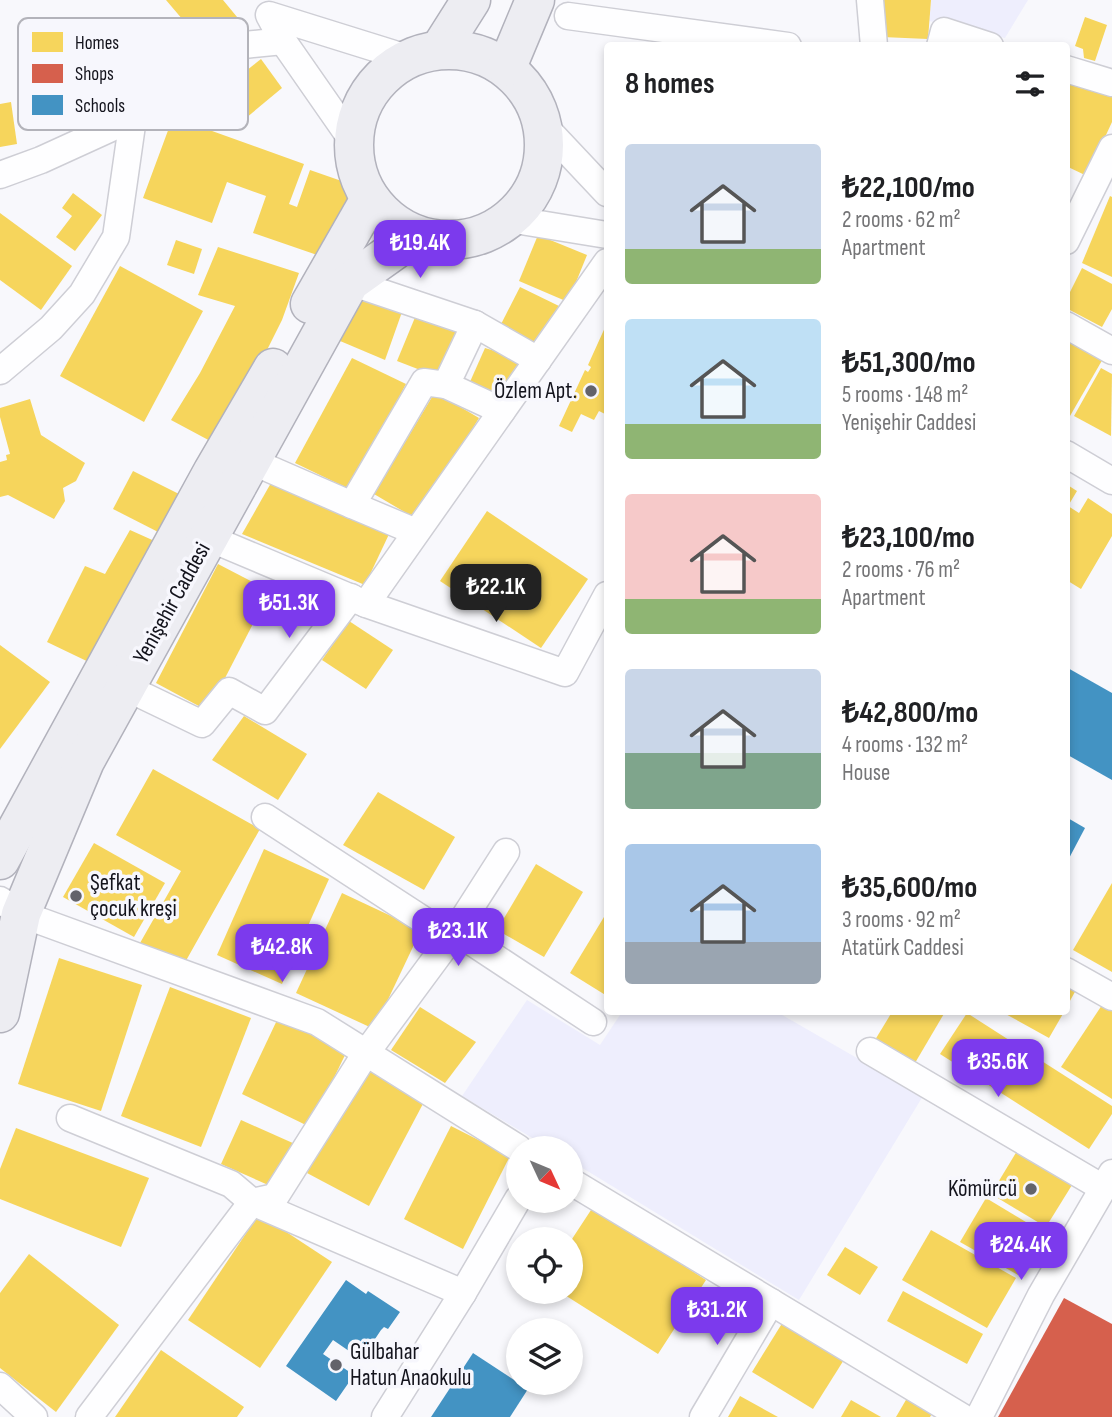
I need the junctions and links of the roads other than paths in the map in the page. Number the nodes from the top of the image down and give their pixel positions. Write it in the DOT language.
graph roads {
  1 [pos="471,0"];
  2 [pos="870,0"];
  3 [pos="262,8"];
  4 [pos="552,8"];
  5 [pos="283,41"];
  6 [pos="758,42"];
  7 [pos="874,42"];
  8 [pos="248,45"];
  9 [pos="424,54"];
  10 [pos="507,67"];
  11 [pos="1070,70"];
  12 [pos="1112,83"];
  13 [pos="543,125"];
  14 [pos="107,130"];
  15 [pos="131,130"];
  16 [pos="354,144"];
  17 [pos="1112,148"];
  18 [pos="0,176"];
  19 [pos="604,190"];
  20 [pos="370,199"];
  21 [pos="1074,206"];
  22 [pos="509,219"];
  23 [pos="1070,224"];
  24 [pos="416,235"];
  25 [pos="604,235"];
  26 [pos="604,266"];
  27 [pos="351,282"];
  28 [pos="475,324"];
  29 [pos="1070,327"];
  30 [pos="1112,351"];
  31 [pos="538,360"];
  32 [pos="0,372"];
  33 [pos="446,384"];
  34 [pos="502,411"];
  35 [pos="1070,456"];
  36 [pos="251,461"];
  37 [pos="1111,479"];
  38 [pos="352,505"];
  39 [pos="416,532"];
  40 [pos="209,538"];
  41 [pos="358,600"];
  42 [pos="604,600"];
  43 [pos="125,687"];
  44 [pos="265,817"];
  45 [pos="506,852"];
  46 [pos="0,860"];
  47 [pos="10,907"];
  48 [pos="453,934"];
  49 [pos="1070,973"];
  50 [pos="1112,997"];
  51 [pos="0,1013"];
  52 [pos="593,1021"];
  53 [pos="870,1051"];
  54 [pos="366,1053"];
  55 [pos="69,1118"];
  56 [pos="506,1140"];
  57 [pos="1107,1181"];
  58 [pos="583,1189"];
  59 [pos="253,1202"];
  60 [pos="510,1213"];
  61 [pos="463,1293"];
  62 [pos="771,1302"];
  63 [pos="0,1386"];
  64 [pos="34,1417"];
  65 [pos="89,1417"];
  66 [pos="385,1417"];
  67 [pos="703,1417"];
  68 [pos="962,1417"];
  69 [pos="979,1417"];
  1 -- 9 [label="main road"];
  2 -- 7 [label="street"];
  3 -- 5 [label="street"];
  3 -- 9 [label="street"];
  4 -- 6 [label="street"];
  4 -- 10 [label="main road"];
  5 -- 8 [label="street"];
  5 -- 16 [label="street"];
  9 -- 10 [label="main road"];
  9 -- 16 [label="main road"];
  10 -- 13 [label="main road"];
  11 -- 12 [label="street"];
  13 -- 19 [label="street"];
  13 -- 22 [label="main road"];
  14 -- 18 [label="street"];
  15 -- 32 [label="street"];
  16 -- 20 [label="main road"];
  17 -- 21 [label="street"];
  20 -- 24 [label="main road"];
  20 -- 46 [label="main road, Yenişehir Caddesi"];
  21 -- 23 [label="street"];
  22 -- 24 [label="main road"];
  22 -- 25 [label="street"];
  24 -- 27 [label="main road, Yenişehir Caddesi"];
  26 -- 31 [label="street"];
  27 -- 28 [label="street"];
  27 -- 36 [label="main road, Yenişehir Caddesi"];
  28 -- 31 [label="street"];
  28 -- 33 [label="street"];
  29 -- 30 [label="street"];
  31 -- 34 [label="street"];
  33 -- 34 [label="street"];
  33 -- 38 [label="street"];
  34 -- 39 [label="street"];
  35 -- 37 [label="street"];
  36 -- 38 [label="street"];
  36 -- 40 [label="main road, Yenişehir Caddesi"];
  38 -- 39 [label="street"];
  39 -- 41 [label="street"];
  40 -- 41 [label="street"];
  40 -- 43 [label="main road, Yenişehir Caddesi"];
  41 -- 42 [label="street"];
  41 -- 43 [label="street"];
  43 -- 47 [label="main road, Yenişehir Caddesi"];
  44 -- 48 [label="street"];
  45 -- 48 [label="street"];
  47 -- 51 [label="main road, Yenişehir Caddesi"];
  47 -- 54 [label="street"];
  48 -- 52 [label="street"];
  48 -- 54 [label="street"];
  49 -- 50 [label="street"];
  53 -- 57 [label="street"];
  54 -- 56 [label="street"];
  54 -- 59 [label="street"];
  55 -- 59 [label="street"];
  57 -- 69 [label="street"];
  58 -- 62 [label="street"];
  59 -- 61 [label="street"];
  59 -- 65 [label="street"];
  60 -- 61 [label="street"];
  61 -- 66 [label="street"];
  62 -- 67 [label="street"];
  62 -- 68 [label="street"];
  63 -- 64 [label="street"];
}
